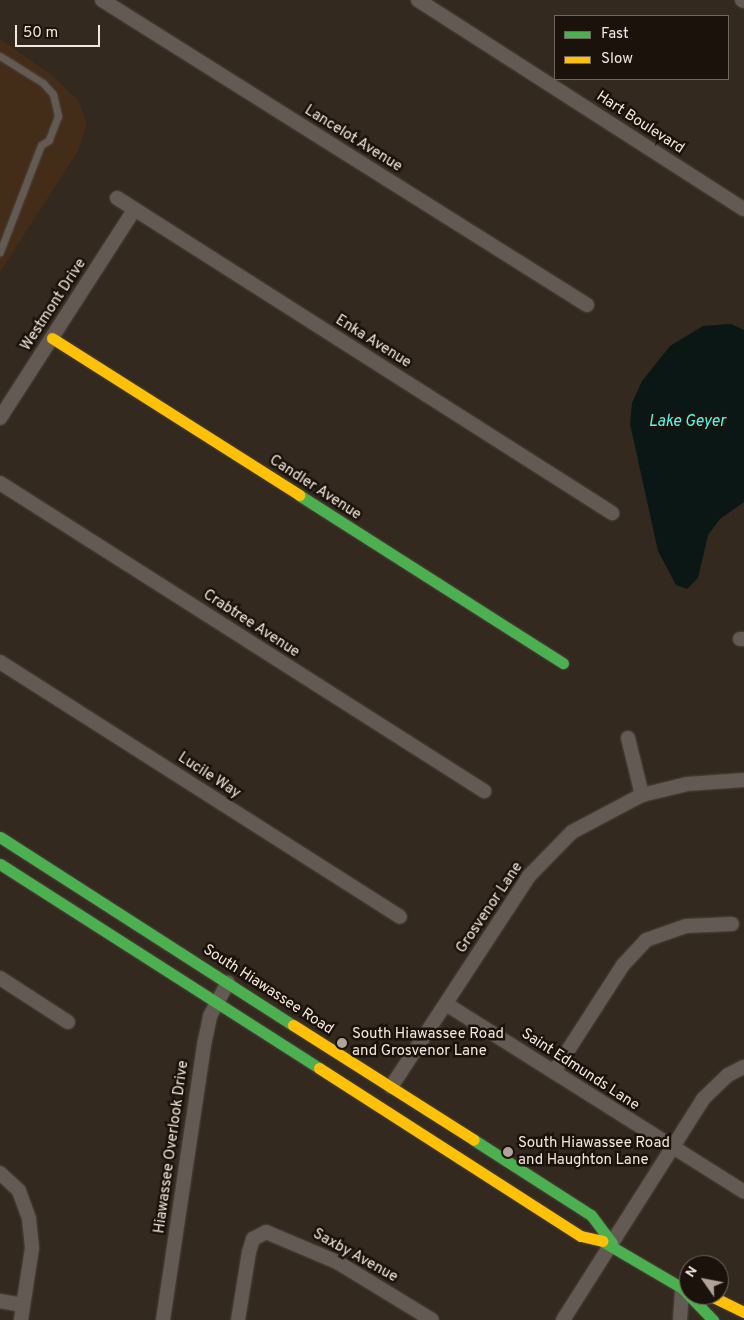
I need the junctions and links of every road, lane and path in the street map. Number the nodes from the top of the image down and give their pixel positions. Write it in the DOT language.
graph roads {
  1 [pos="102,0"];
  2 [pos="418,0"];
  3 [pos="0,56"];
  4 [pos="116,198"];
  5 [pos="744,209"];
  6 [pos="134,210"];
  7 [pos="0,252"];
  8 [pos="587,305"];
  9 [pos="52,338"];
  10 [pos="0,418"];
  11 [pos="0,483"];
  12 [pos="612,514"];
  13 [pos="0,662"];
  14 [pos="562,663"];
  15 [pos="628,738"];
  16 [pos="744,780"];
  17 [pos="484,792"];
  18 [pos="642,795"];
  19 [pos="0,837"];
  20 [pos="0,864"];
  21 [pos="400,917"];
  22 [pos="732,924"];
  23 [pos="0,978"];
  24 [pos="228,982"];
  25 [pos="215,1002"];
  26 [pos="446,1004"];
  27 [pos="68,1022"];
  28 [pos="744,1067"];
  29 [pos="554,1072"];
  30 [pos="391,1087"];
  31 [pos="671,1148"];
  32 [pos="0,1173"];
  33 [pos="744,1192"];
  34 [pos="612,1243"];
  35 [pos="679,1285"];
  36 [pos="0,1300"];
  37 [pos="24,1304"];
  38 [pos="682,1305"];
  39 [pos="699,1305"];
  40 [pos="729,1305"];
  41 [pos="744,1312"];
  42 [pos="21,1320"];
  43 [pos="163,1320"];
  44 [pos="238,1320"];
  45 [pos="432,1320"];
  46 [pos="563,1320"];
  47 [pos="680,1320"];
  48 [pos="713,1320"];
  1 -- 8 [label="street, Lancelot Avenue"];
  2 -- 5 [label="street, Hart Boulevard"];
  3 -- 7 [label="lane"];
  4 -- 6 [label="street, Enka Avenue"];
  6 -- 9 [label="street, Westmont Drive"];
  6 -- 12 [label="street, Enka Avenue"];
  9 -- 10 [label="street, Westmont Drive"];
  9 -- 14 [label="street, Candler Avenue"];
  11 -- 17 [label="street, Crabtree Avenue"];
  13 -- 21 [label="street, Lucile Way"];
  15 -- 18 [label="street"];
  16 -- 18 [label="street, Grosvenor Lane"];
  18 -- 26 [label="street, Grosvenor Lane"];
  19 -- 24 [label="street, South Hiawassee Road"];
  20 -- 25 [label="street, South Hiawassee Road"];
  22 -- 29 [label="street"];
  23 -- 27 [label="street"];
  24 -- 25 [label="street, Hiawassee Overlook Drive"];
  24 -- 30 [label="street, South Hiawassee Road"];
  25 -- 34 [label="street, South Hiawassee Road"];
  25 -- 43 [label="street, Hiawassee Overlook Drive"];
  26 -- 29 [label="street, Saint Edmunds Lane"];
  26 -- 30 [label="street, Grosvenor Lane"];
  28 -- 31 [label="street"];
  29 -- 31 [label="street, Saint Edmunds Lane"];
  30 -- 34 [label="street, South Hiawassee Road"];
  31 -- 33 [label="street, Saint Edmunds Lane"];
  31 -- 34 [label="street"];
  32 -- 37 [label="street"];
  34 -- 35 [label="street, South Hiawassee Road"];
  34 -- 46 [label="street"];
  36 -- 37 [label="street"];
  37 -- 42 [label="street"];
  38 -- 47 [label="street"];
  39 -- 48 [label="street, South Hiawassee Road"];
  40 -- 41 [label="street"];
  44 -- 45 [label="street, Saxby Avenue"];
}
